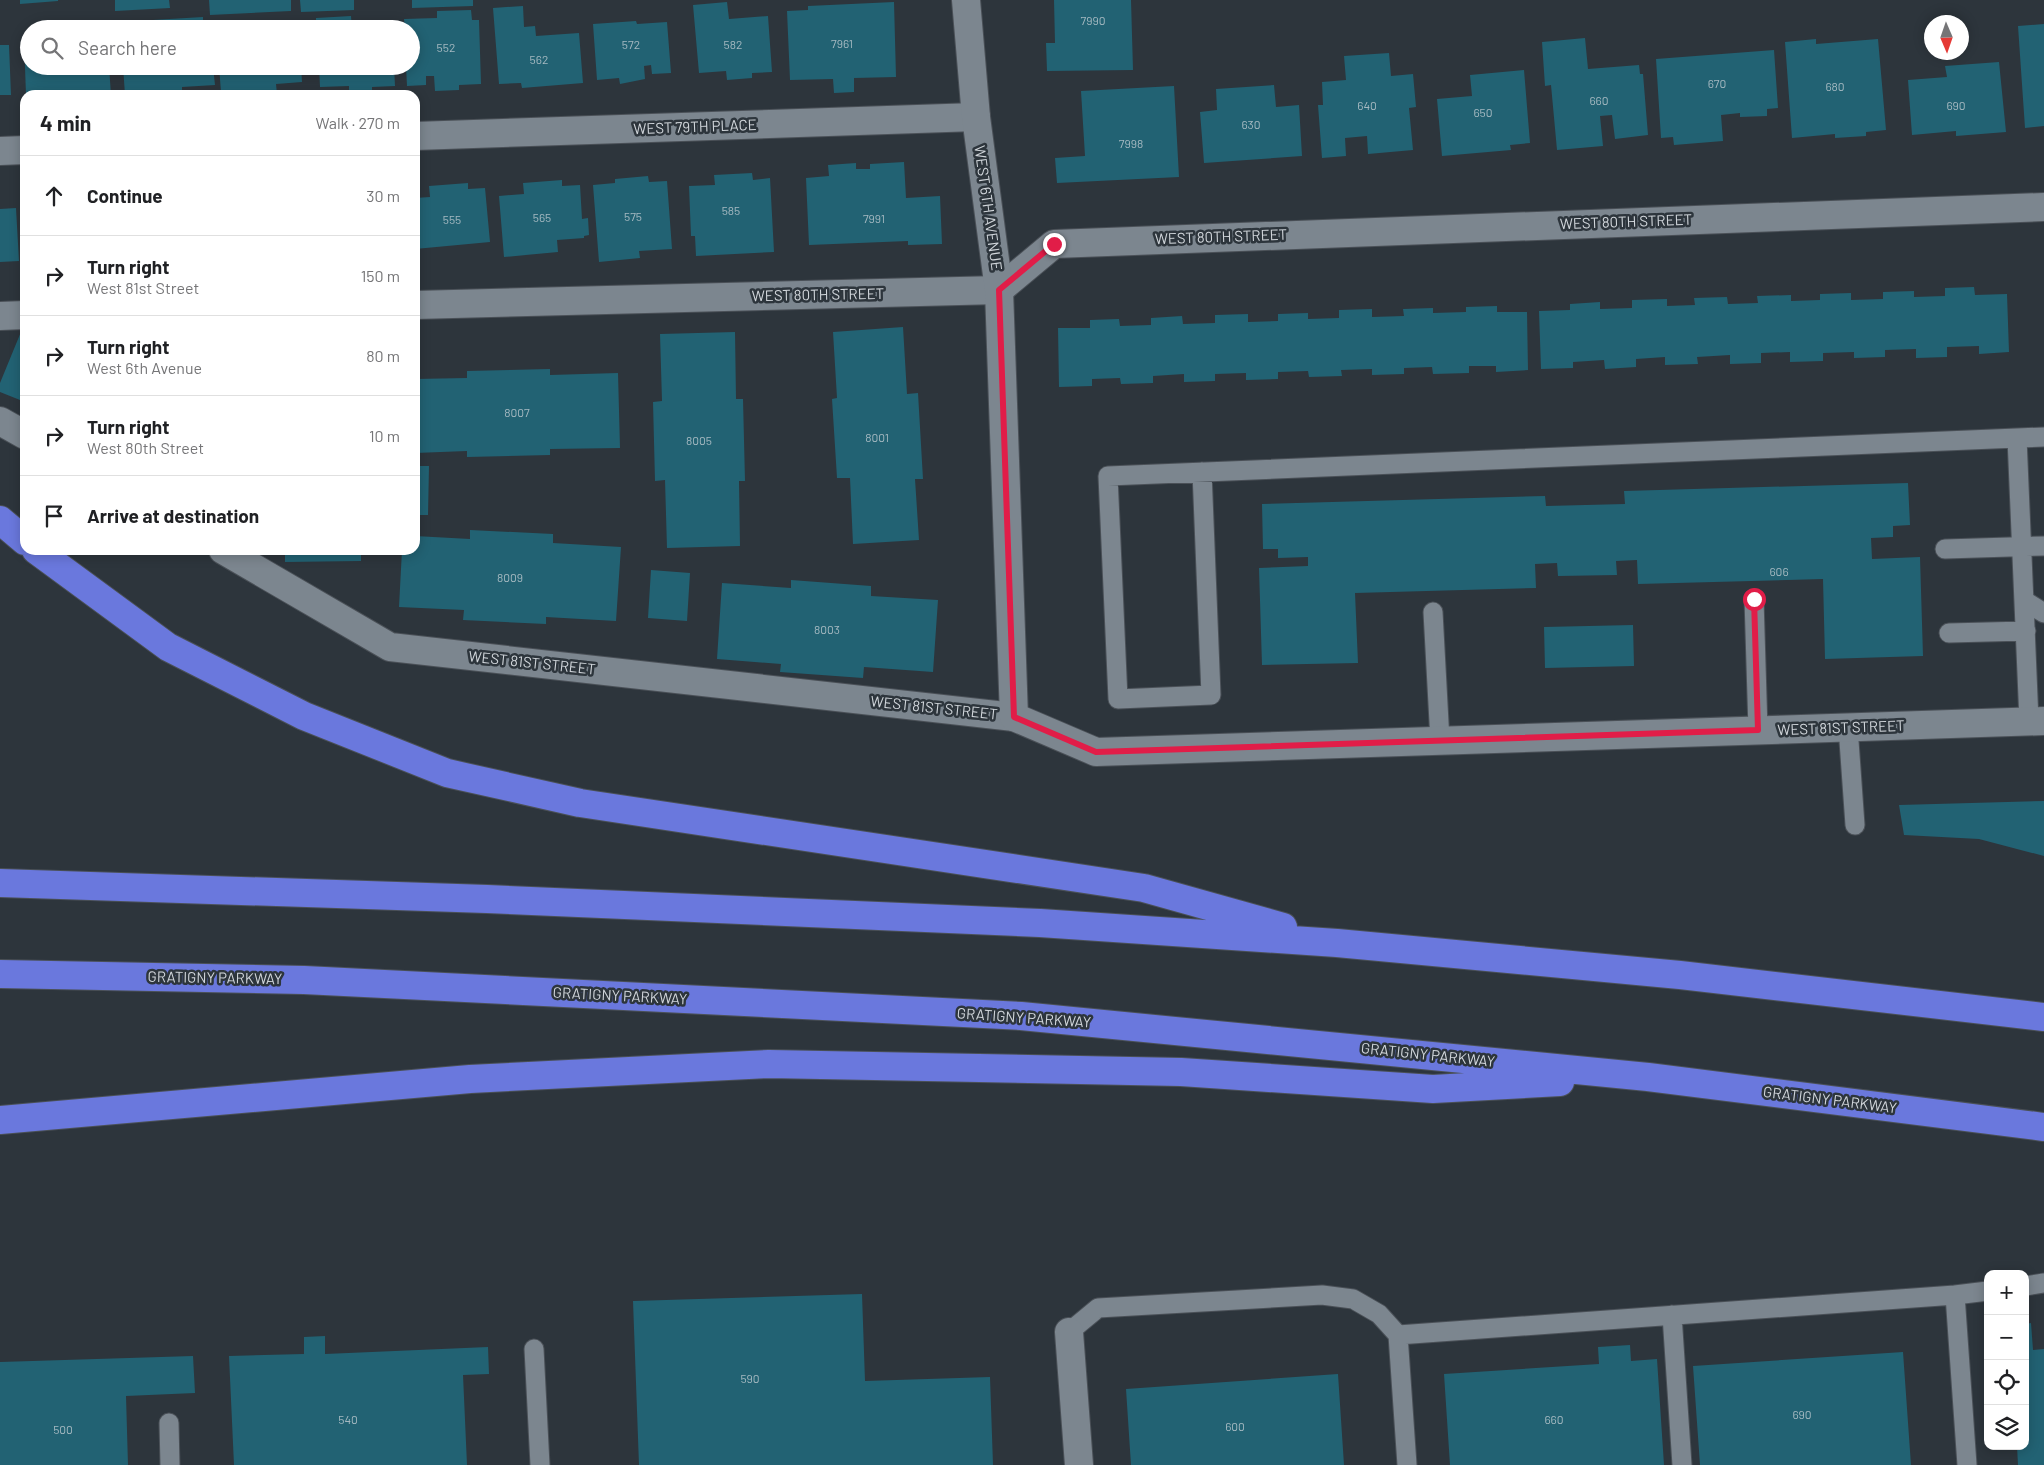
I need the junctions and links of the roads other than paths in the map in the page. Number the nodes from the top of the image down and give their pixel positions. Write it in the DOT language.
graph roads {
  1 [pos="966,0"];
  2 [pos="976,117"];
  3 [pos="420,136"];
  4 [pos="20,150"];
  5 [pos="0,151"];
  6 [pos="2044,207"];
  7 [pos="999,290"];
  8 [pos="420,305"];
  9 [pos="20,315"];
  10 [pos="0,316"];
  11 [pos="0,421"];
  12 [pos="20,433"];
  13 [pos="2044,437"];
  14 [pos="2017,438"];
  15 [pos="1202,472"];
  16 [pos="0,520"];
  17 [pos="20,537"];
  18 [pos="2044,546"];
  19 [pos="2022,547"];
  20 [pos="1945,549"];
  21 [pos="43,555"];
  22 [pos="232,555"];
  23 [pos="1754,599"];
  24 [pos="2024,601"];
  25 [pos="1433,612"];
  26 [pos="2044,613"];
  27 [pos="2026,631"];
  28 [pos="1950,633"];
  29 [pos="1014,717"];
  30 [pos="2037,721"];
  31 [pos="1848,727"];
  32 [pos="1758,730"];
  33 [pos="1440,741"];
  34 [pos="1855,825"];
  35 [pos="0,883"];
  36 [pos="1337,943"];
  37 [pos="0,974"];
  38 [pos="2044,1017"];
  39 [pos="1648,1077"];
  40 [pos="0,1120"];
  41 [pos="2044,1127"];
  42 [pos="2044,1284"];
  43 [pos="2029,1286"];
  44 [pos="1984,1291"];
  45 [pos="1955,1295"];
  46 [pos="1672,1316"];
  47 [pos="1069,1332"];
  48 [pos="1398,1335"];
  49 [pos="534,1349"];
  50 [pos="169,1423"];
  51 [pos="170,1465"];
  52 [pos="540,1465"];
  53 [pos="1079,1465"];
  54 [pos="1407,1465"];
  55 [pos="1682,1465"];
  56 [pos="1966,1465"];
  1 -- 2 [label="street, WEST 6TH AVENUE"];
  2 -- 3 [label="street, WEST 79TH PLACE"];
  2 -- 7 [label="street, WEST 6TH AVENUE"];
  4 -- 5 [label="street"];
  6 -- 7 [label="street, WEST 80TH STREET"];
  7 -- 8 [label="street, WEST 80TH STREET"];
  7 -- 29 [label="street, WEST 6TH AVENUE"];
  9 -- 10 [label="street"];
  11 -- 12 [label="street"];
  13 -- 14 [label="lane"];
  14 -- 15 [label="lane"];
  14 -- 19 [label="lane"];
  15 -- 15 [label="lane"];
  16 -- 17 [label="highway"];
  18 -- 19 [label="lane"];
  19 -- 20 [label="lane"];
  19 -- 24 [label="lane"];
  21 -- 36 [label="highway"];
  22 -- 29 [label="street, WEST 81ST STREET"];
  23 -- 32 [label="lane"];
  24 -- 26 [label="lane"];
  24 -- 27 [label="lane"];
  25 -- 33 [label="lane"];
  27 -- 28 [label="lane"];
  27 -- 30 [label="lane"];
  29 -- 33 [label="street, WEST 81ST STREET"];
  30 -- 31 [label="street, WEST 81ST STREET"];
  31 -- 32 [label="street, WEST 81ST STREET"];
  31 -- 34 [label="lane"];
  32 -- 33 [label="street, WEST 81ST STREET"];
  35 -- 36 [label="highway"];
  36 -- 38 [label="highway"];
  37 -- 39 [label="highway, GRATIGNY PARKWAY"];
  39 -- 40 [label="highway"];
  39 -- 41 [label="highway, GRATIGNY PARKWAY"];
  42 -- 43 [label="lane"];
  44 -- 45 [label="lane"];
  45 -- 46 [label="lane"];
  45 -- 56 [label="lane"];
  46 -- 48 [label="lane"];
  46 -- 55 [label="lane"];
  47 -- 48 [label="lane"];
  47 -- 53 [label="street"];
  48 -- 54 [label="lane"];
  49 -- 52 [label="lane"];
  50 -- 51 [label="lane"];
}
